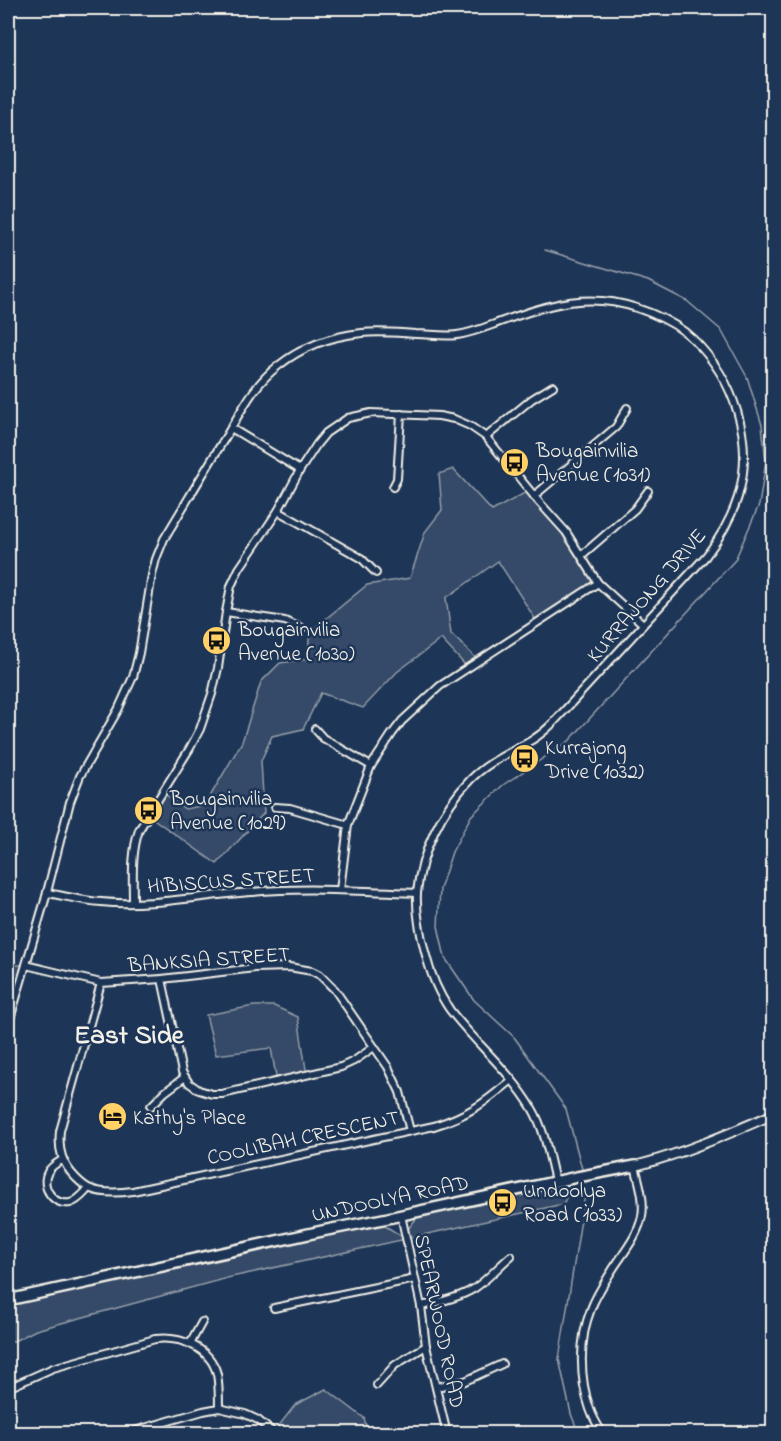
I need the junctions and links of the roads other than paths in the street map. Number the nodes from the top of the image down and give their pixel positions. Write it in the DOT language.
graph roads {
  1 [pos="553,386"];
  2 [pos="627,408"];
  3 [pos="401,414"];
  4 [pos="231,428"];
  5 [pos="486,437"];
  6 [pos="300,470"];
  7 [pos="393,487"];
  8 [pos="648,491"];
  9 [pos="534,496"];
  10 [pos="278,511"];
  11 [pos="582,555"];
  12 [pos="376,573"];
  13 [pos="598,583"];
  14 [pos="226,612"];
  15 [pos="643,624"];
  16 [pos="303,628"];
  17 [pos="315,729"];
  18 [pos="371,766"];
  19 [pos="275,807"];
  20 [pos="348,825"];
  21 [pos="340,890"];
  22 [pos="47,893"];
  23 [pos="417,893"];
  24 [pos="133,903"];
  25 [pos="26,965"];
  26 [pos="162,979"];
  27 [pos="101,983"];
  28 [pos="8,1026"];
  29 [pos="374,1047"];
  30 [pos="185,1077"];
  31 [pos="512,1080"];
  32 [pos="151,1106"];
  33 [pos="774,1114"];
  34 [pos="410,1131"];
  35 [pos="62,1160"];
  36 [pos="635,1166"];
  37 [pos="555,1181"];
  38 [pos="88,1189"];
  39 [pos="401,1215"];
  40 [pos="511,1256"];
  41 [pos="415,1280"];
  42 [pos="8,1300"];
  43 [pos="421,1306"];
  44 [pos="273,1308"];
  45 [pos="202,1322"];
  46 [pos="190,1344"];
  47 [pos="426,1346"];
  48 [pos="502,1364"];
  49 [pos="377,1385"];
  50 [pos="436,1387"];
  51 [pos="8,1389"];
  52 [pos="219,1408"];
  53 [pos="124,1434"];
  54 [pos="275,1434"];
  55 [pos="447,1434"];
  56 [pos="603,1434"];
  1 -- 5 [label="street"];
  2 -- 9 [label="street"];
  3 -- 5 [label="street"];
  3 -- 6 [label="street"];
  3 -- 7 [label="street"];
  4 -- 6 [label="street"];
  4 -- 15 [label="street, KURRAJONG DRIVE"];
  4 -- 22 [label="street, KURRAJONG DRIVE"];
  5 -- 9 [label="street"];
  6 -- 10 [label="street"];
  8 -- 11 [label="street"];
  9 -- 11 [label="street"];
  10 -- 12 [label="street"];
  10 -- 14 [label="street"];
  11 -- 13 [label="street"];
  13 -- 15 [label="street"];
  13 -- 18 [label="street"];
  14 -- 16 [label="street"];
  14 -- 24 [label="street"];
  15 -- 23 [label="street, KURRAJONG DRIVE"];
  17 -- 18 [label="street"];
  18 -- 20 [label="street"];
  19 -- 20 [label="street"];
  20 -- 21 [label="street"];
  21 -- 23 [label="street, HIBISCUS STREET"];
  21 -- 24 [label="street, HIBISCUS STREET"];
  22 -- 24 [label="street, HIBISCUS STREET"];
  22 -- 25 [label="street, KURRAJONG DRIVE"];
  23 -- 31 [label="street, KURRAJONG DRIVE"];
  25 -- 27 [label="street, BANKSIA STREET"];
  25 -- 28 [label="street, KURRAJONG DRIVE"];
  26 -- 27 [label="street, BANKSIA STREET"];
  26 -- 29 [label="street, BANKSIA STREET"];
  26 -- 30 [label="street"];
  27 -- 35 [label="street"];
  29 -- 30 [label="street"];
  29 -- 34 [label="street, BANKSIA STREET"];
  30 -- 32 [label="street"];
  31 -- 34 [label="street, COOLIBAH CRESCENT"];
  31 -- 37 [label="street, KURRAJONG DRIVE"];
  33 -- 36 [label="street, UNDOOLYA ROAD"];
  34 -- 38 [label="street, COOLIBAH CRESCENT"];
  35 -- 38 [label="street"];
  35 -- 38 [label="street"];
  36 -- 37 [label="main road, UNDOOLYA ROAD"];
  36 -- 56 [label="street"];
  37 -- 39 [label="main road, UNDOOLYA ROAD"];
  39 -- 41 [label="street, SPEARWOOD ROAD"];
  39 -- 42 [label="main road, UNDOOLYA ROAD"];
  40 -- 43 [label="street"];
  41 -- 43 [label="street, SPEARWOOD ROAD"];
  41 -- 44 [label="street"];
  43 -- 47 [label="street, SPEARWOOD ROAD"];
  45 -- 46 [label="street"];
  46 -- 51 [label="street"];
  46 -- 52 [label="street"];
  47 -- 49 [label="street"];
  47 -- 50 [label="street, SPEARWOOD ROAD"];
  48 -- 50 [label="street"];
  50 -- 55 [label="street, SPEARWOOD ROAD"];
  52 -- 53 [label="street"];
  52 -- 54 [label="street"];
}
